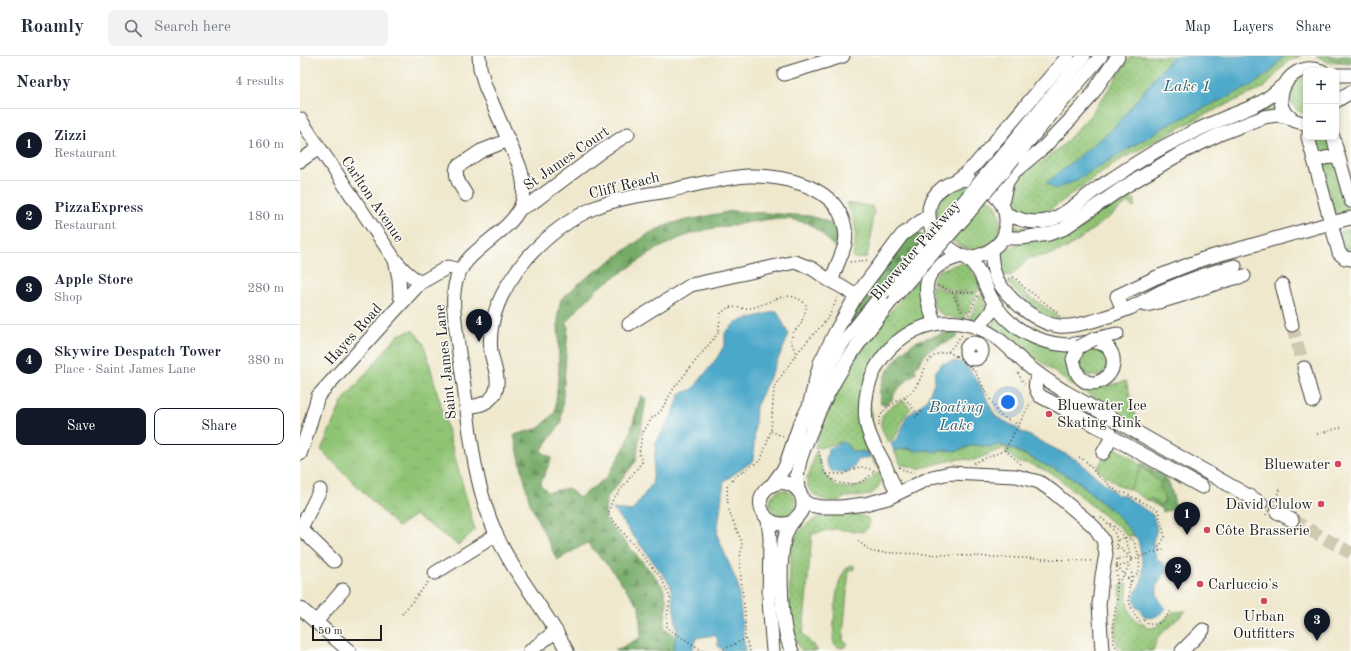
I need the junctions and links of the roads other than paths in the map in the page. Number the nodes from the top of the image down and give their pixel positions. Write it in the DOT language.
graph roads {
  1 [pos="479,56"];
  2 [pos="843,56"];
  3 [pos="1068,56"];
  4 [pos="1084,56"];
  5 [pos="1101,56"];
  6 [pos="1118,56"];
  7 [pos="1312,68"];
  8 [pos="784,74"];
  9 [pos="1339,75"];
  10 [pos="1351,75"];
  11 [pos="1281,87"];
  12 [pos="1351,92"];
  13 [pos="1339,100"];
  14 [pos="300,119"];
  15 [pos="1301,124"];
  16 [pos="628,134"];
  17 [pos="509,140"];
  18 [pos="1309,140"];
  19 [pos="1334,140"];
  20 [pos="319,148"];
  21 [pos="1010,154"];
  22 [pos="1338,157"];
  23 [pos="300,161"];
  24 [pos="1315,162"];
  25 [pos="957,180"];
  26 [pos="466,195"];
  27 [pos="1351,201"];
  28 [pos="521,208"];
  29 [pos="1004,208"];
  30 [pos="928,216"];
  31 [pos="1351,218"];
  32 [pos="1331,224"];
  33 [pos="1004,238"];
  34 [pos="991,250"];
  35 [pos="964,257"];
  36 [pos="1351,259"];
  37 [pos="395,260"];
  38 [pos="1235,266"];
  39 [pos="460,270"];
  40 [pos="1244,276"];
  41 [pos="832,281"];
  42 [pos="420,283"];
  43 [pos="1282,285"];
  44 [pos="856,296"];
  45 [pos="404,301"];
  46 [pos="994,304"];
  47 [pos="1125,306"];
  48 [pos="973,323"];
  49 [pos="628,324"];
  50 [pos="935,324"];
  51 [pos="1292,325"];
  52 [pos="1117,334"];
  53 [pos="962,355"];
  54 [pos="1304,368"];
  55 [pos="1039,375"];
  56 [pos="1313,401"];
  57 [pos="810,402"];
  58 [pos="466,407"];
  59 [pos="1112,437"];
  60 [pos="1103,453"];
  61 [pos="300,454"];
  62 [pos="772,485"];
  63 [pos="1202,487"];
  64 [pos="320,490"];
  65 [pos="897,493"];
  66 [pos="800,495"];
  67 [pos="768,520"];
  68 [pos="1292,520"];
  69 [pos="792,522"];
  70 [pos="300,528"];
  71 [pos="496,535"];
  72 [pos="334,561"];
  73 [pos="435,573"];
  74 [pos="343,590"];
  75 [pos="300,608"];
  76 [pos="316,622"];
  77 [pos="1203,630"];
  78 [pos="556,631"];
  79 [pos="349,651"];
  80 [pos="530,651"];
  81 [pos="567,651"];
  82 [pos="773,651"];
  83 [pos="792,651"];
  84 [pos="1102,651"];
  85 [pos="1182,651"];
  1 -- 17 [label="street"];
  2 -- 8 [label="street"];
  3 -- 25 [label="street"];
  4 -- 21 [label="street, Bluewater Parkway"];
  5 -- 21 [label="street, Bluewater Parkway"];
  6 -- 29 [label="street"];
  7 -- 11 [label="street"];
  9 -- 10 [label="street"];
  11 -- 15 [label="street"];
  11 -- 29 [label="street"];
  12 -- 13 [label="street"];
  14 -- 20 [label="street, Carlton Avenue"];
  15 -- 33 [label="street"];
  16 -- 28 [label="street, St James Court"];
  17 -- 26 [label="street"];
  17 -- 28 [label="street"];
  18 -- 24 [label="street"];
  19 -- 22 [label="street"];
  20 -- 23 [label="street"];
  20 -- 37 [label="street, Carlton Avenue"];
  21 -- 57 [label="street, Bluewater Parkway, bridge"];
  21 -- 66 [label="street, Bluewater Parkway, bridge"];
  22 -- 24 [label="street"];
  22 -- 27 [label="street"];
  24 -- 32 [label="street"];
  25 -- 29 [label="street"];
  25 -- 30 [label="street"];
  28 -- 39 [label="street, Saint James Lane"];
  29 -- 33 [label="street"];
  30 -- 35 [label="street"];
  30 -- 44 [label="street"];
  31 -- 32 [label="street"];
  32 -- 36 [label="street"];
  32 -- 47 [label="street"];
  33 -- 34 [label="street"];
  34 -- 35 [label="street"];
  34 -- 47 [label="street"];
  35 -- 46 [label="street"];
  35 -- 50 [label="street"];
  37 -- 42 [label="street"];
  37 -- 45 [label="street, Carlton Avenue"];
  38 -- 47 [label="street"];
  39 -- 42 [label="street, Hayes Road"];
  39 -- 58 [label="street, Saint James Lane"];
  40 -- 47 [label="street"];
  41 -- 44 [label="street"];
  41 -- 49 [label="street"];
  41 -- 58 [label="street, Cliff Reach"];
  42 -- 45 [label="street, Hayes Road"];
  43 -- 51 [label="street"];
  44 -- 57 [label="street"];
  45 -- 61 [label="street, Hayes Road"];
  46 -- 48 [label="street"];
  46 -- 52 [label="street, bridge"];
  48 -- 50 [label="street"];
  48 -- 53 [label="street"];
  48 -- 55 [label="street"];
  50 -- 65 [label="street"];
  54 -- 56 [label="street"];
  55 -- 59 [label="street"];
  55 -- 68 [label="street"];
  57 -- 62 [label="street, Bluewater Parkway"];
  58 -- 71 [label="street, Saint James Lane"];
  59 -- 60 [label="street"];
  59 -- 63 [label="street"];
  62 -- 66 [label="street"];
  62 -- 67 [label="street"];
  64 -- 70 [label="street"];
  65 -- 66 [label="street"];
  65 -- 84 [label="street"];
  66 -- 69 [label="street"];
  67 -- 69 [label="street"];
  67 -- 82 [label="street"];
  69 -- 83 [label="street"];
  70 -- 72 [label="street"];
  71 -- 73 [label="street"];
  71 -- 78 [label="street, Saint James Lane"];
  74 -- 76 [label="street"];
  75 -- 76 [label="street"];
  76 -- 79 [label="street"];
  77 -- 85 [label="street"];
  78 -- 80 [label="street"];
  78 -- 81 [label="street, Saint James Lane"];
}
